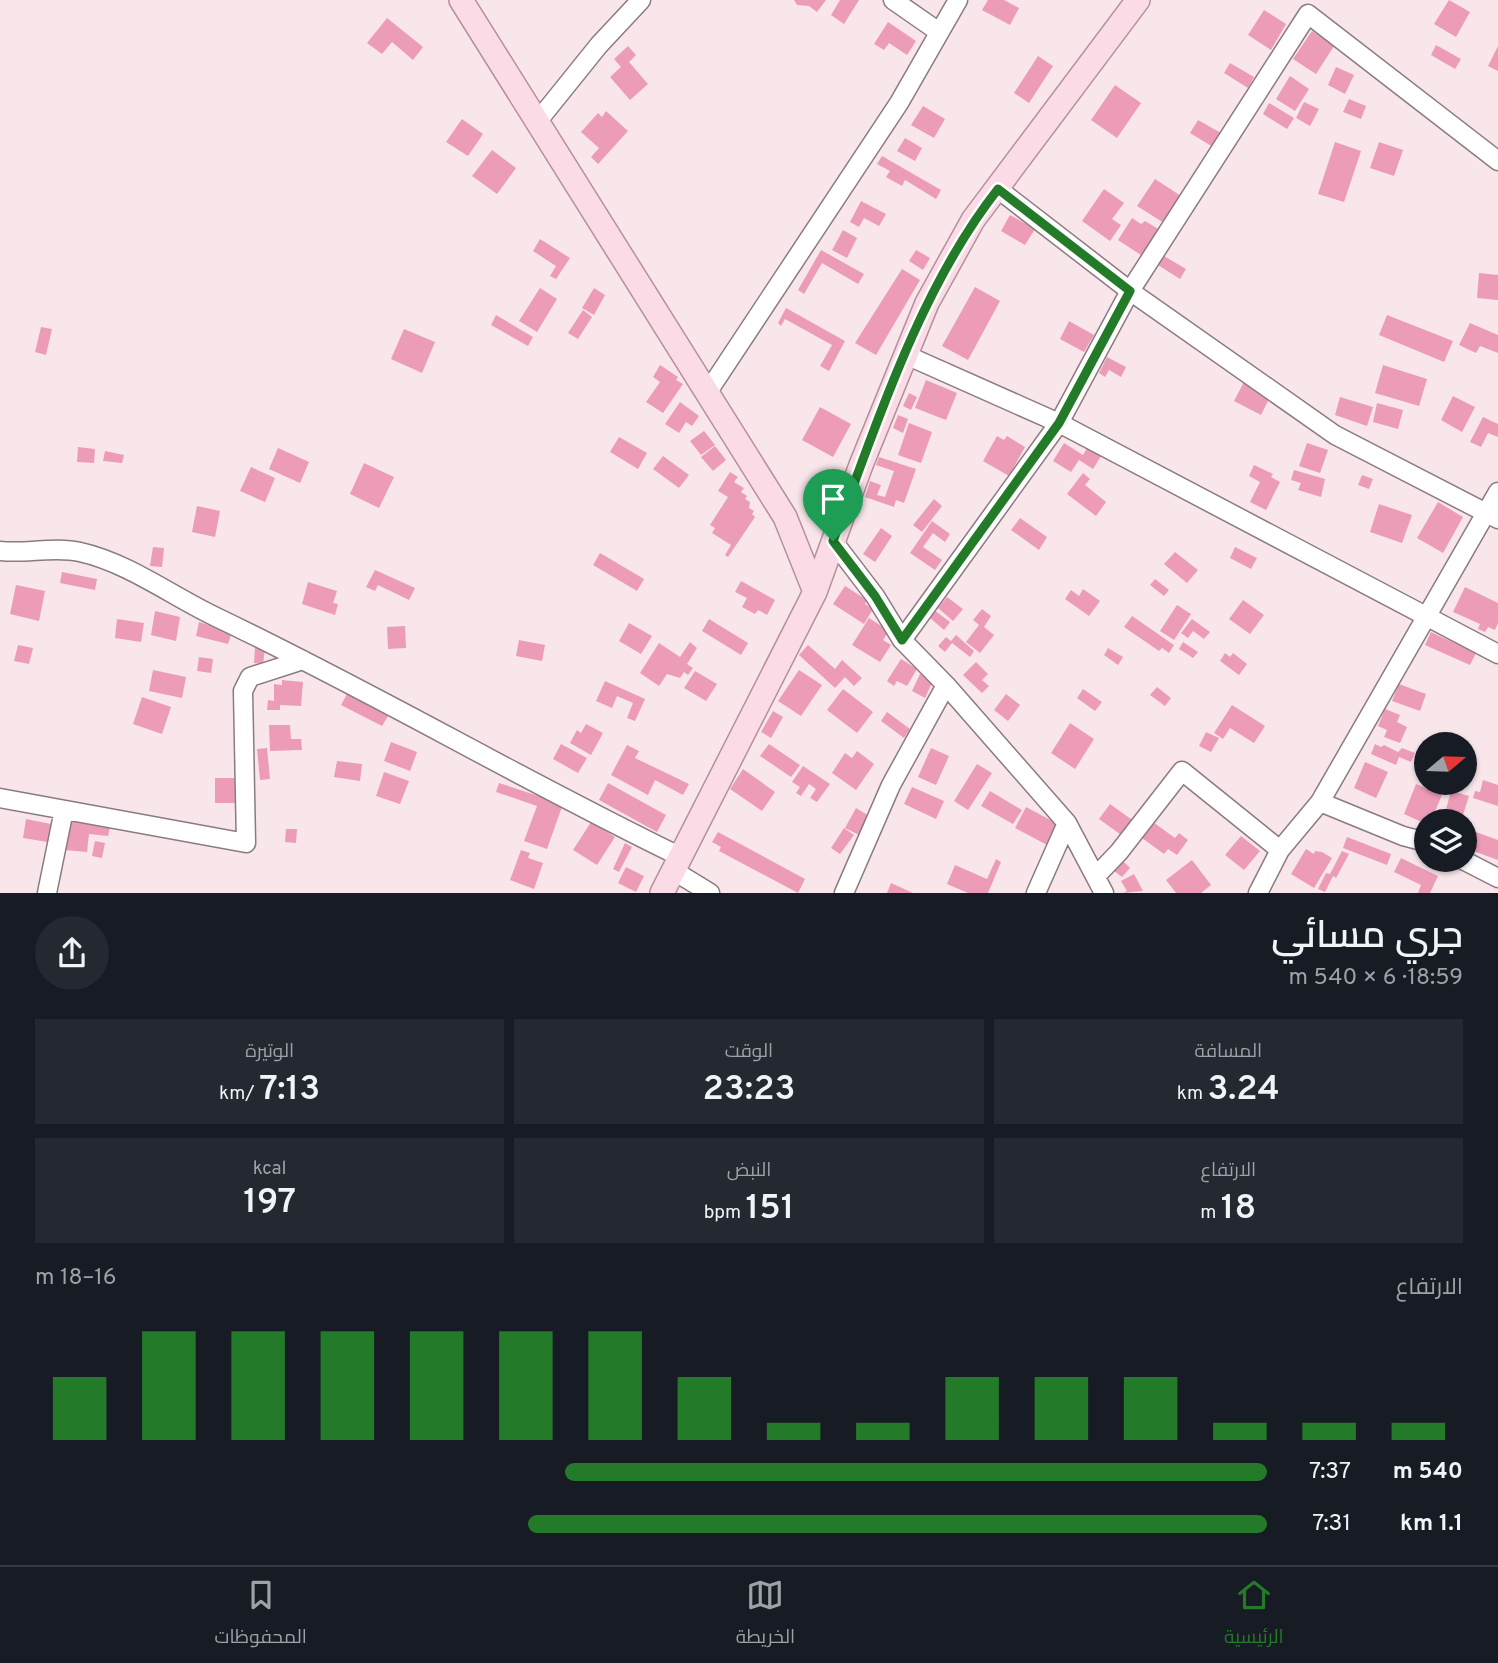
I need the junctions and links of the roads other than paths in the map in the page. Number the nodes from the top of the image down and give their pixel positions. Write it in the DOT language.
graph roads {
  1 [pos="461,0"];
  2 [pos="641,0"];
  3 [pos="893,0"];
  4 [pos="958,0"];
  5 [pos="1138,0"];
  6 [pos="939,32"];
  7 [pos="537,122"];
  8 [pos="1498,161"];
  9 [pos="998,189"];
  10 [pos="1130,291"];
  11 [pos="906,355"];
  12 [pos="707,393"];
  13 [pos="1059,423"];
  14 [pos="1498,492"];
  15 [pos="1492,516"];
  16 [pos="833,541"];
  17 [pos="0,551"];
  18 [pos="815,592"];
  19 [pos="1427,619"];
  20 [pos="902,640"];
  21 [pos="1498,654"];
  22 [pos="303,660"];
  23 [pos="946,685"];
  24 [pos="0,797"];
  25 [pos="1320,802"];
  26 [pos="64,810"];
  27 [pos="1067,823"];
  28 [pos="1414,839"];
  29 [pos="1280,850"];
  30 [pos="677,864"];
  31 [pos="1477,868"];
  32 [pos="1096,876"];
  33 [pos="1498,880"];
  34 [pos="47,893"];
  35 [pos="662,893"];
  36 [pos="710,893"];
  37 [pos="844,893"];
  38 [pos="1037,893"];
  39 [pos="1104,893"];
  40 [pos="1258,893"];
  41 [pos="1494,893"];
  1 -- 7 [label="main road"];
  2 -- 7 [label="street"];
  3 -- 6 [label="street"];
  4 -- 6 [label="street"];
  5 -- 9 [label="main road"];
  6 -- 12 [label="street"];
  7 -- 12 [label="main road"];
  8 -- 10 [label="street"];
  9 -- 10 [label="street"];
  9 -- 11 [label="main road"];
  10 -- 13 [label="street"];
  10 -- 15 [label="street"];
  11 -- 13 [label="street"];
  11 -- 16 [label="main road"];
  12 -- 18 [label="main road"];
  13 -- 19 [label="street"];
  13 -- 20 [label="street"];
  14 -- 15 [label="street"];
  15 -- 19 [label="street"];
  16 -- 18 [label="main road"];
  16 -- 20 [label="street"];
  17 -- 22 [label="street"];
  18 -- 30 [label="main road"];
  19 -- 21 [label="street"];
  19 -- 25 [label="street"];
  20 -- 23 [label="street"];
  22 -- 26 [label="street"];
  22 -- 30 [label="street"];
  23 -- 27 [label="street"];
  23 -- 37 [label="street"];
  24 -- 26 [label="street"];
  25 -- 28 [label="street"];
  25 -- 29 [label="street"];
  26 -- 34 [label="street"];
  27 -- 32 [label="street"];
  27 -- 38 [label="street"];
  29 -- 32 [label="street"];
  29 -- 40 [label="street"];
  30 -- 35 [label="main road"];
  30 -- 36 [label="street"];
  31 -- 33 [label="street"];
  32 -- 39 [label="street"];
  33 -- 41 [label="street"];
}
